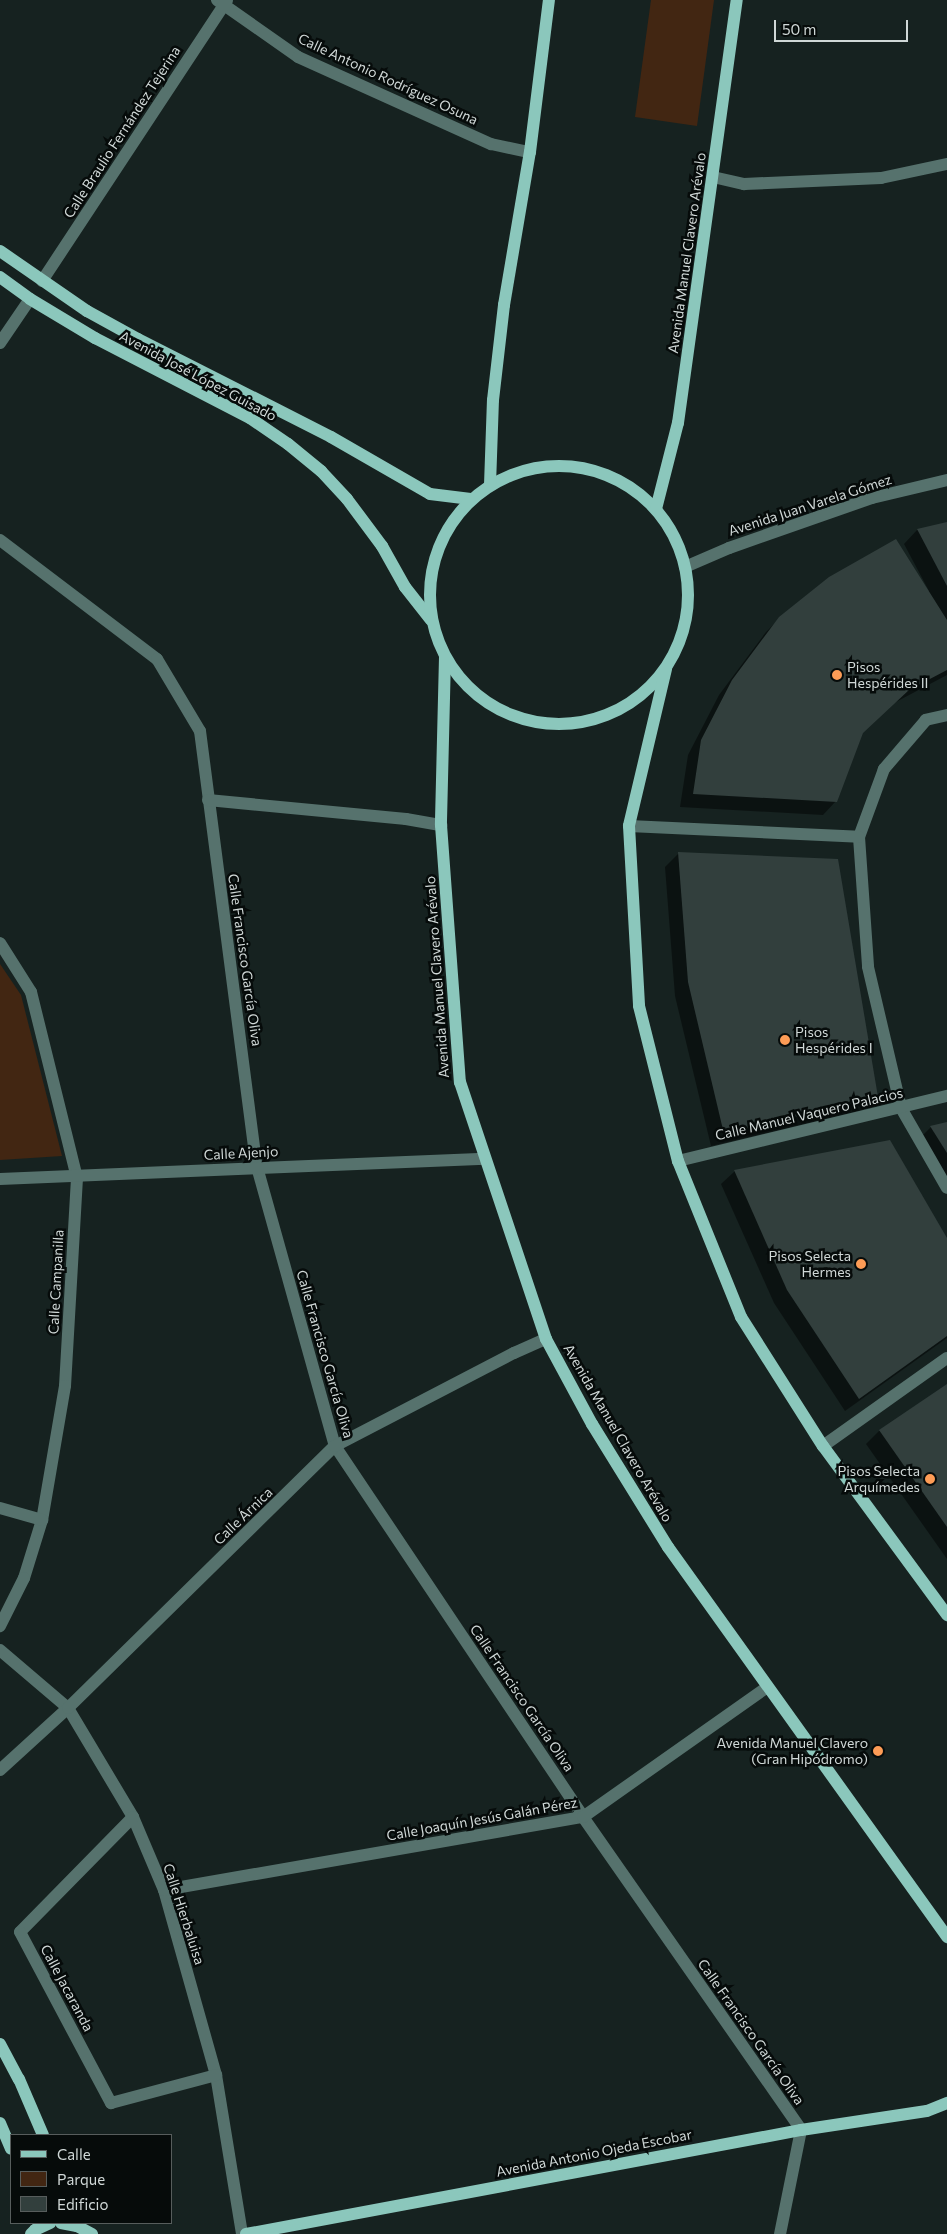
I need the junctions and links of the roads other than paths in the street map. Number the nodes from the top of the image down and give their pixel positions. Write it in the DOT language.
graph roads {
  1 [pos="549,0"];
  2 [pos="737,0"];
  3 [pos="222,2"];
  4 [pos="530,152"];
  5 [pos="947,164"];
  6 [pos="713,177"];
  7 [pos="0,251"];
  8 [pos="0,277"];
  9 [pos="42,280"];
  10 [pos="30,299"];
  11 [pos="0,343"];
  12 [pos="947,480"];
  13 [pos="490,485"];
  14 [pos="471,499"];
  15 [pos="656,509"];
  16 [pos="0,540"];
  17 [pos="685,566"];
  18 [pos="432,621"];
  19 [pos="445,657"];
  20 [pos="666,669"];
  21 [pos="947,715"];
  22 [pos="208,800"];
  23 [pos="441,825"];
  24 [pos="629,826"];
  25 [pos="859,837"];
  26 [pos="0,943"];
  27 [pos="947,1096"];
  28 [pos="901,1108"];
  29 [pos="485,1159"];
  30 [pos="678,1161"];
  31 [pos="257,1167"];
  32 [pos="77,1178"];
  33 [pos="0,1179"];
  34 [pos="947,1188"];
  35 [pos="546,1339"];
  36 [pos="947,1358"];
  37 [pos="335,1446"];
  38 [pos="823,1446"];
  39 [pos="0,1508"];
  40 [pos="42,1520"];
  41 [pos="947,1615"];
  42 [pos="0,1626"];
  43 [pos="0,1650"];
  44 [pos="767,1687"];
  45 [pos="68,1708"];
  46 [pos="0,1770"];
  47 [pos="133,1817"];
  48 [pos="583,1817"];
  49 [pos="164,1890"];
  50 [pos="947,1937"];
  51 [pos="0,2044"];
  52 [pos="216,2075"];
  53 [pos="947,2103"];
  54 [pos="0,2124"];
  55 [pos="801,2130"];
  56 [pos="43,2134"];
  57 [pos="10,2147"];
  58 [pos="47,2224"];
  59 [pos="76,2224"];
  60 [pos="33,2229"];
  61 [pos="92,2234"];
  62 [pos="244,2234"];
  63 [pos="780,2234"];
  1 -- 4 [label="main road"];
  2 -- 6 [label="main road, Avenida Manuel Clavero Arévalo"];
  3 -- 4 [label="street, Calle Antonio Rodríguez Osuna"];
  3 -- 9 [label="street, Calle Braulio Fernández Tejerina"];
  4 -- 13 [label="main road"];
  5 -- 6 [label="street"];
  6 -- 15 [label="main road, Avenida Manuel Clavero Arévalo"];
  7 -- 9 [label="main road, Avenida José López Guisado"];
  8 -- 10 [label="main road, Avenida José López Guisado"];
  9 -- 14 [label="main road, Avenida José López Guisado"];
  10 -- 11 [label="street"];
  10 -- 18 [label="main road, Avenida José López Guisado"];
  12 -- 17 [label="street, Avenida Juan Varela Gómez"];
  13 -- 14 [label="main road"];
  13 -- 15 [label="main road"];
  14 -- 18 [label="main road"];
  15 -- 17 [label="main road"];
  16 -- 22 [label="street, Calle Francisco García Oliva"];
  17 -- 20 [label="main road"];
  18 -- 19 [label="main road"];
  19 -- 20 [label="main road"];
  19 -- 23 [label="main road, Avenida Manuel Clavero Arévalo"];
  20 -- 24 [label="main road"];
  21 -- 25 [label="street"];
  22 -- 23 [label="street"];
  22 -- 31 [label="street, Calle Francisco García Oliva"];
  23 -- 29 [label="main road, Avenida Manuel Clavero Arévalo"];
  24 -- 25 [label="street"];
  24 -- 30 [label="main road"];
  25 -- 28 [label="street"];
  26 -- 32 [label="street, Calle Campanilla"];
  27 -- 28 [label="street, Calle Manuel Vaquero Palacios"];
  28 -- 30 [label="street, Calle Manuel Vaquero Palacios"];
  28 -- 34 [label="street"];
  29 -- 31 [label="street, Calle Ajenjo"];
  29 -- 35 [label="main road, Avenida Manuel Clavero Arévalo"];
  30 -- 38 [label="main road"];
  31 -- 32 [label="street, Calle Ajenjo"];
  31 -- 37 [label="street, Calle Francisco García Oliva"];
  32 -- 33 [label="street, Calle Ajenjo"];
  32 -- 40 [label="street, Calle Campanilla"];
  35 -- 37 [label="street, Calle Árnica"];
  35 -- 44 [label="main road, Avenida Manuel Clavero Arévalo"];
  36 -- 38 [label="street"];
  37 -- 45 [label="street, Calle Árnica"];
  37 -- 48 [label="street, Calle Francisco García Oliva"];
  38 -- 41 [label="main road"];
  39 -- 40 [label="street"];
  40 -- 42 [label="street, Calle Campanilla"];
  43 -- 45 [label="street, Calle Hierbaluisa"];
  44 -- 48 [label="street, Calle Joaquín Jesús Galán Pérez"];
  44 -- 50 [label="main road, Avenida Manuel Clavero Arévalo"];
  45 -- 46 [label="street, Calle Árnica"];
  45 -- 47 [label="street, Calle Hierbaluisa"];
  47 -- 49 [label="street, Calle Hierbaluisa"];
  47 -- 52 [label="street, Calle Jacaranda"];
  48 -- 49 [label="street, Calle Joaquín Jesús Galán Pérez"];
  48 -- 55 [label="street, Calle Francisco García Oliva"];
  49 -- 52 [label="street, Calle Hierbaluisa"];
  51 -- 56 [label="main road"];
  52 -- 62 [label="street, Calle Hierbaluisa"];
  53 -- 55 [label="main road, Avenida Antonio Ojeda Escobar"];
  54 -- 57 [label="main road"];
  55 -- 62 [label="main road, Avenida Antonio Ojeda Escobar"];
  55 -- 63 [label="street"];
  58 -- 60 [label="main road"];
  59 -- 61 [label="main road"];
}
